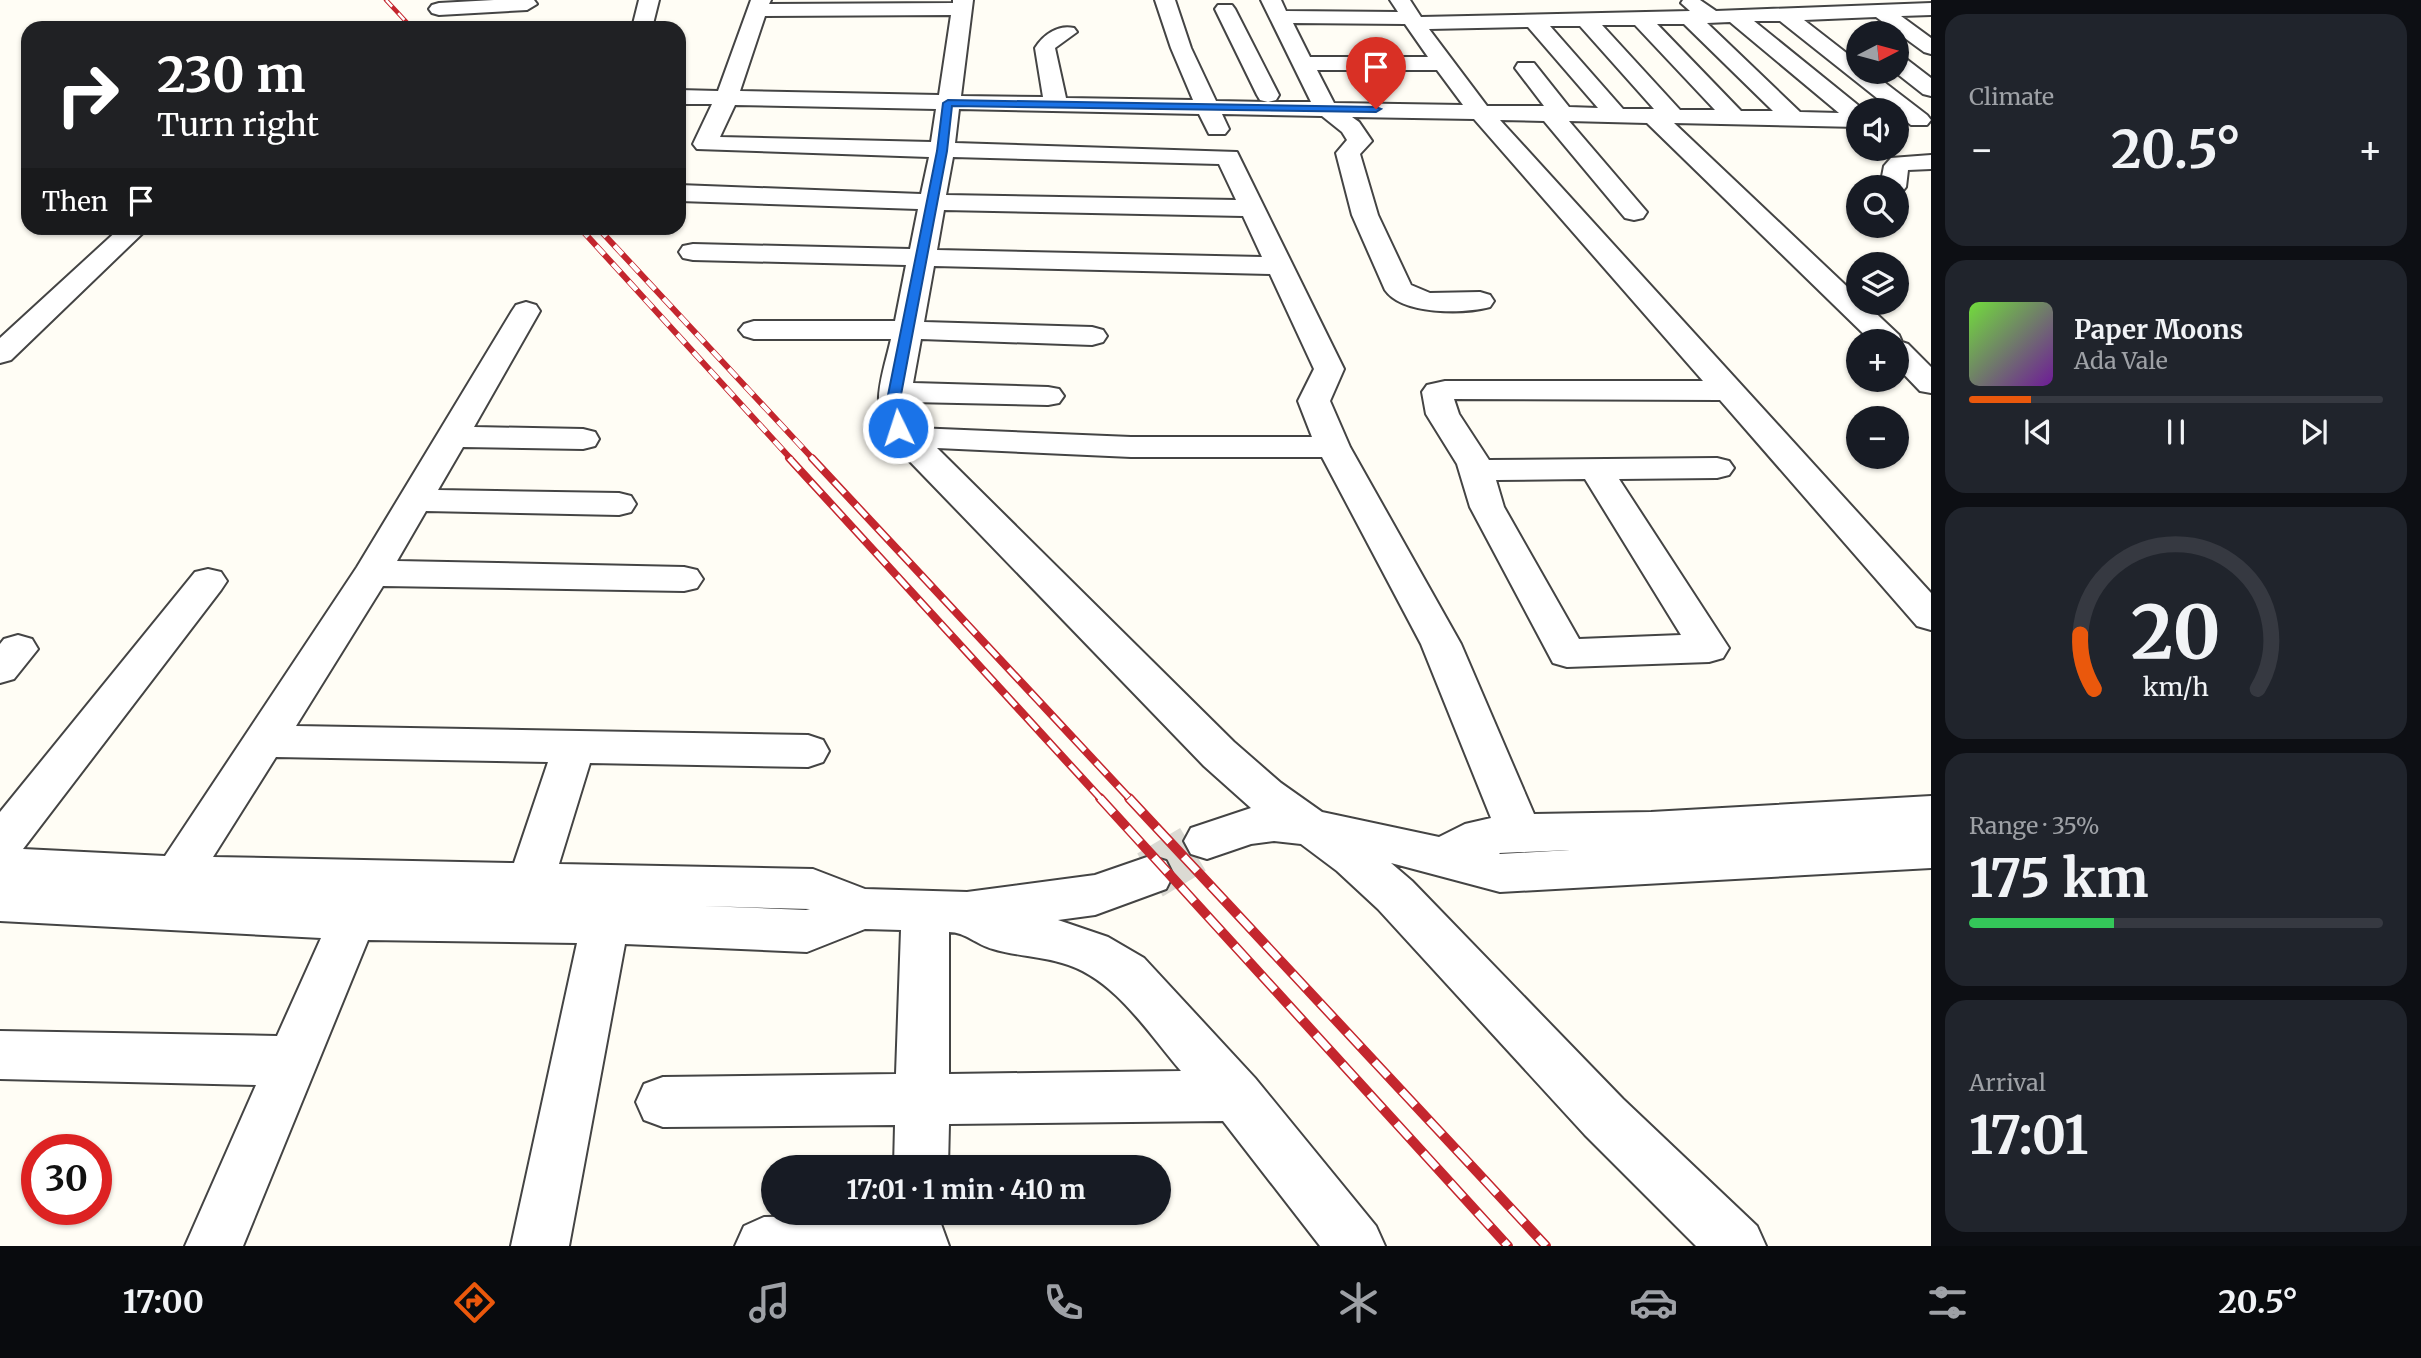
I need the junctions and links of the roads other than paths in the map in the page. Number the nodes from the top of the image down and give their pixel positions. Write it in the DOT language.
graph roads {
  1 [pos="649,0"];
  2 [pos="1165,0"];
  3 [pos="1520,0"];
  4 [pos="527,2"];
  5 [pos="962,4"];
  6 [pos="759,5"];
  7 [pos="1275,8"];
  8 [pos="439,9"];
  9 [pos="1225,9"];
  10 [pos="1688,9"];
  11 [pos="1931,9"];
  12 [pos="1591,10"];
  13 [pos="1881,11"];
  14 [pos="1831,13"];
  15 [pos="1785,15"];
  16 [pos="1735,16"];
  17 [pos="1631,19"];
  18 [pos="523,21"];
  19 [pos="644,21"];
  20 [pos="1539,21"];
  21 [pos="1411,24"];
  22 [pos="1846,25"];
  23 [pos="1067,32"];
  24 [pos="1291,39"];
  25 [pos="1318,40"];
  26 [pos="1244,47"];
  27 [pos="1181,48"];
  28 [pos="1931,48"];
  29 [pos="1303,63"];
  30 [pos="1444,64"];
  31 [pos="1526,68"];
  32 [pos="1909,72"];
  33 [pos="1931,89"];
  34 [pos="1268,95"];
  35 [pos="686,97"];
  36 [pos="727,97"];
  37 [pos="1320,99"];
  38 [pos="1471,102"];
  39 [pos="948,103"];
  40 [pos="1056,104"];
  41 [pos="1209,107"];
  42 [pos="1846,108"];
  43 [pos="1555,113"];
  44 [pos="1615,114"];
  45 [pos="1662,116"];
  46 [pos="1735,118"];
  47 [pos="1846,118"];
  48 [pos="1794,120"];
  49 [pos="1911,121"];
  50 [pos="686,144"];
  51 [pos="705,144"];
  52 [pos="1931,149"];
  53 [pos="942,151"];
  54 [pos="1228,157"];
  55 [pos="1931,162"];
  56 [pos="1897,175"];
  57 [pos="686,193"];
  58 [pos="931,202"];
  59 [pos="1250,208"];
  60 [pos="1634,212"];
  61 [pos="128,235"];
  62 [pos="693,252"];
  63 [pos="920,260"];
  64 [pos="1278,266"];
  65 [pos="1480,301"];
  66 [pos="526,312"];
  67 [pos="1876,329"];
  68 [pos="754,330"];
  69 [pos="908,330"];
  70 [pos="1092,337"];
  71 [pos="0,354"];
  72 [pos="1909,362"];
  73 [pos="1931,383"];
  74 [pos="1727,391"];
  75 [pos="896,392"];
  76 [pos="1048,396"];
  77 [pos="452,437"];
  78 [pos="905,437"];
  79 [pos="583,439"];
  80 [pos="1333,447"];
  81 [pos="1717,468"];
  82 [pos="1595,469"];
  83 [pos="1475,470"];
  84 [pos="415,500"];
  85 [pos="619,505"];
  86 [pos="372,573"];
  87 [pos="684,579"];
  88 [pos="208,582"];
  89 [pos="1931,617"];
  90 [pos="265,741"];
  91 [pos="573,747"];
  92 [pos="808,751"];
  93 [pos="1931,814"];
  94 [pos="1314,828"];
  95 [pos="1520,833"];
  96 [pos="1207,841"];
  97 [pos="0,845"];
  98 [pos="1931,849"];
  99 [pos="1443,856"];
  100 [pos="0,867"];
  101 [pos="1150,875"];
  102 [pos="177,876"];
  103 [pos="530,884"];
  104 [pos="0,901"];
  105 [pos="863,909"];
  106 [pos="946,912"];
  107 [pos="353,919"];
  108 [pos="605,923"];
  109 [pos="0,1055"];
  110 [pos="292,1061"];
  111 [pos="1236,1096"];
  112 [pos="921,1100"];
  113 [pos="663,1102"];
  114 [pos="921,1155"];
  115 [pos="921,1234"];
  116 [pos="214,1246"];
  117 [pos="540,1246"];
  118 [pos="764,1246"];
  119 [pos="1356,1246"];
  120 [pos="1737,1246"];
  1 -- 19 [label="street"];
  2 -- 27 [label="street"];
  3 -- 20 [label="street"];
  4 -- 8 [label="street"];
  4 -- 18 [label="street"];
  5 -- 6 [label="street"];
  5 -- 39 [label="street"];
  6 -- 36 [label="street"];
  7 -- 21 [label="street"];
  7 -- 24 [label="street"];
  9 -- 26 [label="street"];
  10 -- 16 [label="street"];
  10 -- 17 [label="street"];
  10 -- 48 [label="street"];
  11 -- 13 [label="street"];
  12 -- 17 [label="street"];
  12 -- 20 [label="street"];
  12 -- 45 [label="street"];
  13 -- 14 [label="street"];
  13 -- 28 [label="street"];
  14 -- 15 [label="street"];
  14 -- 22 [label="street"];
  15 -- 16 [label="street"];
  15 -- 49 [label="street"];
  16 -- 42 [label="street"];
  17 -- 46 [label="street"];
  20 -- 21 [label="street"];
  20 -- 44 [label="street"];
  21 -- 30 [label="street"];
  23 -- 40 [label="street"];
  24 -- 25 [label="street"];
  24 -- 29 [label="street"];
  26 -- 27 [label="street"];
  26 -- 34 [label="street"];
  27 -- 41 [label="street"];
  29 -- 30 [label="street"];
  29 -- 37 [label="street"];
  30 -- 38 [label="street"];
  31 -- 43 [label="street"];
  32 -- 33 [label="street"];
  35 -- 36 [label="street"];
  36 -- 39 [label="street"];
  36 -- 51 [label="street"];
  37 -- 38 [label="street"];
  37 -- 41 [label="street"];
  37 -- 65 [label="street"];
  38 -- 43 [label="street"];
  38 -- 74 [label="street"];
  39 -- 40 [label="street"];
  39 -- 53 [label="street"];
  40 -- 41 [label="street"];
  41 -- 54 [label="street"];
  43 -- 44 [label="street"];
  43 -- 60 [label="street"];
  44 -- 45 [label="street"];
  45 -- 46 [label="street"];
  45 -- 67 [label="street"];
  46 -- 48 [label="street"];
  47 -- 48 [label="street"];
  49 -- 52 [label="street"];
  50 -- 51 [label="street"];
  51 -- 53 [label="street"];
  53 -- 54 [label="street"];
  53 -- 58 [label="street"];
  54 -- 59 [label="street"];
  55 -- 56 [label="street"];
  57 -- 58 [label="street"];
  58 -- 59 [label="street"];
  58 -- 63 [label="street"];
  59 -- 64 [label="street"];
  61 -- 71 [label="street"];
  62 -- 63 [label="street"];
  63 -- 64 [label="street"];
  63 -- 69 [label="street"];
  64 -- 80 [label="street"];
  66 -- 77 [label="street"];
  68 -- 69 [label="street"];
  69 -- 70 [label="street"];
  69 -- 75 [label="street"];
  72 -- 73 [label="street"];
  74 -- 83 [label="street"];
  74 -- 89 [label="street"];
  75 -- 76 [label="street"];
  75 -- 78 [label="street"];
  77 -- 79 [label="street"];
  77 -- 84 [label="street"];
  78 -- 80 [label="street"];
  78 -- 94 [label="street"];
  80 -- 95 [label="street"];
  81 -- 82 [label="street"];
  82 -- 83 [label="street"];
  82 -- 83 [label="street"];
  84 -- 85 [label="street"];
  84 -- 86 [label="street"];
  86 -- 87 [label="street"];
  86 -- 90 [label="street"];
  88 -- 97 [label="street"];
  90 -- 91 [label="street"];
  90 -- 102 [label="street"];
  91 -- 92 [label="street"];
  91 -- 103 [label="street"];
  93 -- 95 [label="street"];
  94 -- 96 [label="street"];
  94 -- 99 [label="street"];
  94 -- 120 [label="street"];
  95 -- 99 [label="street"];
  98 -- 99 [label="street"];
  100 -- 102 [label="street"];
  101 -- 106 [label="street"];
  102 -- 103 [label="street"];
  103 -- 105 [label="street"];
  104 -- 107 [label="street"];
  105 -- 106 [label="street"];
  105 -- 108 [label="street"];
  106 -- 111 [label="street"];
  106 -- 112 [label="street"];
  107 -- 108 [label="street"];
  107 -- 110 [label="street"];
  108 -- 117 [label="street"];
  109 -- 110 [label="street"];
  110 -- 116 [label="street"];
  111 -- 112 [label="street"];
  111 -- 119 [label="street"];
  112 -- 113 [label="street"];
  112 -- 114 [label="street"];
  115 -- 118 [label="street"];
}
